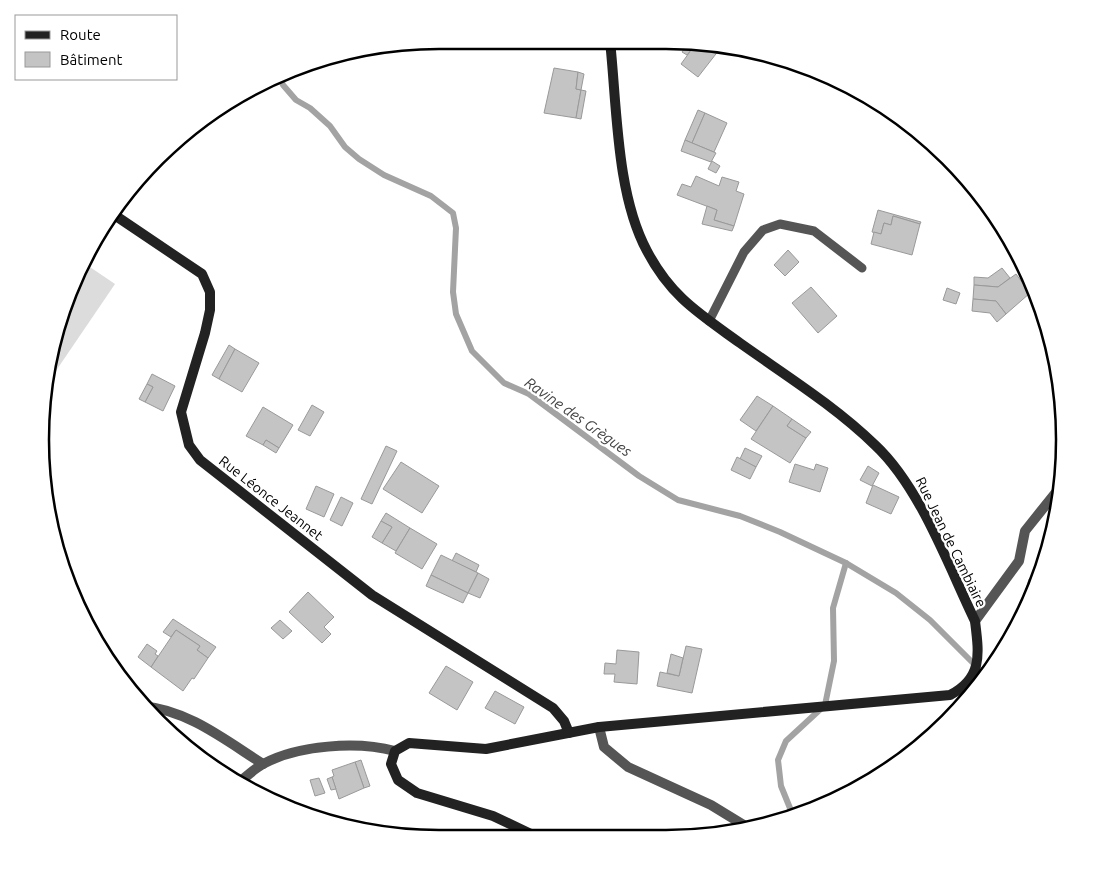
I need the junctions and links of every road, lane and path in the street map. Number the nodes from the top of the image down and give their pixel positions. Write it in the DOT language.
graph roads {
  1 [pos="611,49"];
  2 [pos="118,217"];
  3 [pos="862,268"];
  4 [pos="709,321"];
  5 [pos="1052,497"];
  6 [pos="974,621"];
  7 [pos="157,709"];
  8 [pos="600,727"];
  9 [pos="569,733"];
  10 [pos="395,751"];
  11 [pos="263,764"];
  12 [pos="244,778"];
  13 [pos="741,823"];
  14 [pos="522,830"];
  1 -- 4 [label="main road, Rue Jean de Cambiaire"];
  2 -- 9 [label="main road, Rue Léonce Jeannet"];
  3 -- 4 [label="lane"];
  4 -- 6 [label="main road, Rue Jean de Cambiaire"];
  5 -- 6 [label="street"];
  6 -- 8 [label="main road, Rue Jean de Cambiaire"];
  7 -- 11 [label="street"];
  8 -- 9 [label="main road, Rue Jean de Cambiaire"];
  8 -- 13 [label="street"];
  9 -- 10 [label="main road, Rue Jean de Cambiaire"];
  10 -- 11 [label="street"];
  10 -- 14 [label="main road"];
  11 -- 12 [label="street"];
}
